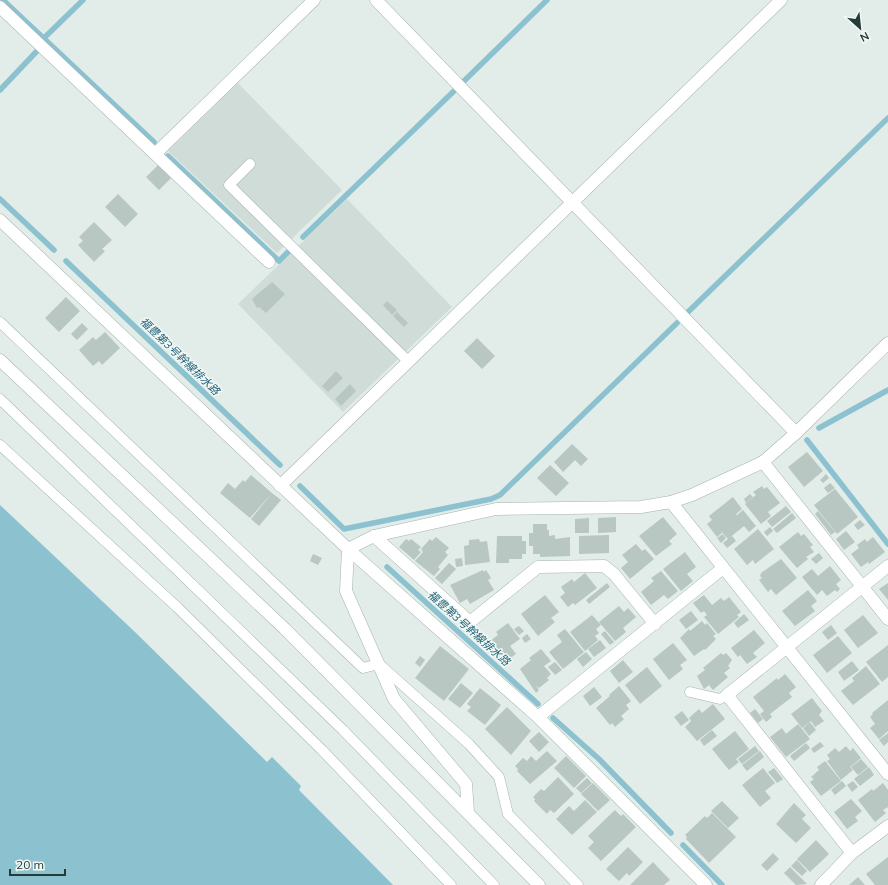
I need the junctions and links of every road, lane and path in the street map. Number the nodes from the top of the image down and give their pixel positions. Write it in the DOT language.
graph roads {
  1 [pos="314,0"];
  2 [pos="376,0"];
  3 [pos="780,0"];
  4 [pos="0,7"];
  5 [pos="155,154"];
  6 [pos="250,164"];
  7 [pos="572,203"];
  8 [pos="0,220"];
  9 [pos="269,262"];
  10 [pos="0,322"];
  11 [pos="888,343"];
  12 [pos="0,360"];
  13 [pos="408,361"];
  14 [pos="0,399"];
  15 [pos="796,433"];
  16 [pos="0,445"];
  17 [pos="762,462"];
  18 [pos="280,486"];
  19 [pos="671,502"];
  20 [pos="374,536"];
  21 [pos="348,549"];
  22 [pos="888,566"];
  23 [pos="723,568"];
  24 [pos="862,586"];
  25 [pos="888,619"];
  26 [pos="655,624"];
  27 [pos="787,648"];
  28 [pos="379,664"];
  29 [pos="690,692"];
  30 [pos="727,695"];
  31 [pos="538,717"];
  32 [pos="888,774"];
  33 [pos="468,812"];
  34 [pos="888,826"];
  35 [pos="852,853"];
  36 [pos="451,885"];
  37 [pos="494,885"];
  38 [pos="538,885"];
  39 [pos="578,885"];
  40 [pos="706,885"];
  41 [pos="820,885"];
  1 -- 5 [label="street"];
  2 -- 7 [label="street"];
  3 -- 7 [label="street"];
  4 -- 5 [label="street"];
  5 -- 9 [label="street"];
  6 -- 13 [label="lane"];
  7 -- 13 [label="street"];
  7 -- 15 [label="street"];
  8 -- 18 [label="street"];
  10 -- 28 [label="lane"];
  11 -- 15 [label="street"];
  12 -- 33 [label="street"];
  13 -- 18 [label="street"];
  14 -- 37 [label="lane"];
  15 -- 17 [label="street"];
  16 -- 36 [label="lane"];
  17 -- 19 [label="street"];
  17 -- 24 [label="street"];
  18 -- 21 [label="street"];
  19 -- 20 [label="street"];
  19 -- 23 [label="street"];
  20 -- 21 [label="street"];
  20 -- 26 [label="street"];
  21 -- 28 [label="street"];
  21 -- 31 [label="street"];
  22 -- 24 [label="street"];
  23 -- 26 [label="street"];
  23 -- 27 [label="street"];
  24 -- 25 [label="street"];
  24 -- 27 [label="street"];
  26 -- 31 [label="street"];
  27 -- 30 [label="street"];
  27 -- 32 [label="street"];
  28 -- 33 [label="street"];
  28 -- 39 [label="lane"];
  29 -- 30 [label="lane"];
  30 -- 35 [label="street"];
  31 -- 40 [label="street"];
  33 -- 38 [label="street"];
  34 -- 35 [label="street"];
  35 -- 41 [label="street"];
}
